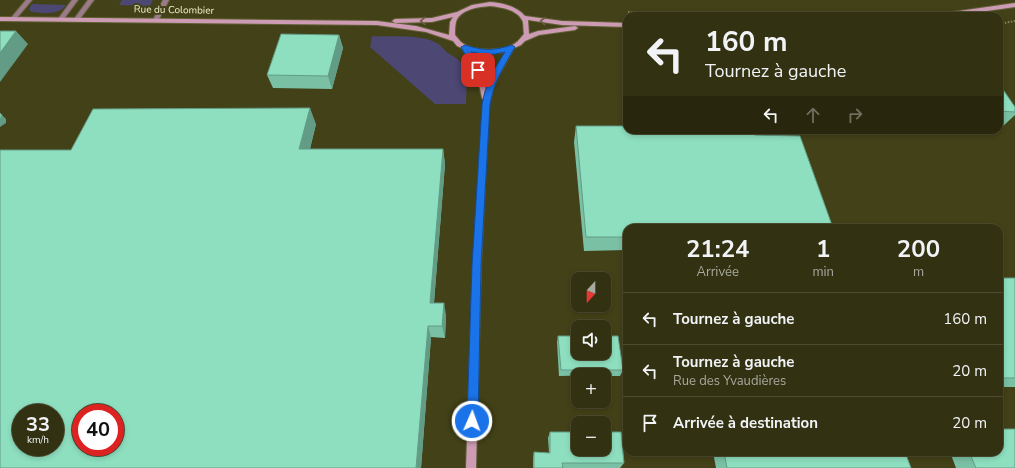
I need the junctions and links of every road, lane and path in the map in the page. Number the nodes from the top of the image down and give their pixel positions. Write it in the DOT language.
graph roads {
  1 [pos="29,0"];
  2 [pos="75,0"];
  3 [pos="91,0"];
  4 [pos="166,0"];
  5 [pos="1015,5"];
  6 [pos="460,12"];
  7 [pos="623,12"];
  8 [pos="785,12"];
  9 [pos="966,12"];
  10 [pos="522,17"];
  11 [pos="0,19"];
  12 [pos="13,19"];
  13 [pos="61,19"];
  14 [pos="77,20"];
  15 [pos="156,20"];
  16 [pos="1015,21"];
  17 [pos="348,22"];
  18 [pos="1003,23"];
  19 [pos="610,25"];
  20 [pos="623,25"];
  21 [pos="454,39"];
  22 [pos="523,39"];
  23 [pos="465,47"];
  24 [pos="512,47"];
  25 [pos="486,105"];
  26 [pos="471,468"];
  1 -- 12 [label="lane"];
  2 -- 13 [label="lane"];
  3 -- 14 [label="lane"];
  4 -- 15 [label="lane"];
  5 -- 9 [label="main road"];
  6 -- 10 [label="main road"];
  6 -- 17 [label="main road, Rue du Colombier, one-way"];
  6 -- 21 [label="main road"];
  7 -- 8 [label="path"];
  19 -- 10 [label="main road, one-way"];
  10 -- 22 [label="main road"];
  11 -- 12 [label="main road, Rue du Colombier"];
  12 -- 13 [label="main road, Rue du Colombier"];
  13 -- 14 [label="main road, Rue du Colombier"];
  14 -- 15 [label="main road, Rue du Colombier"];
  15 -- 17 [label="main road, Rue du Colombier"];
  16 -- 18 [label="path"];
  17 -- 21 [label="main road, Rue du Colombier"];
  19 -- 20 [label="main road"];
  19 -- 22 [label="main road"];
  21 -- 23 [label="main road"];
  22 -- 24 [label="main road"];
  23 -- 24 [label="main road"];
  23 -- 25 [label="main road"];
  24 -- 25 [label="main road"];
  25 -- 26 [label="main road"];
}
